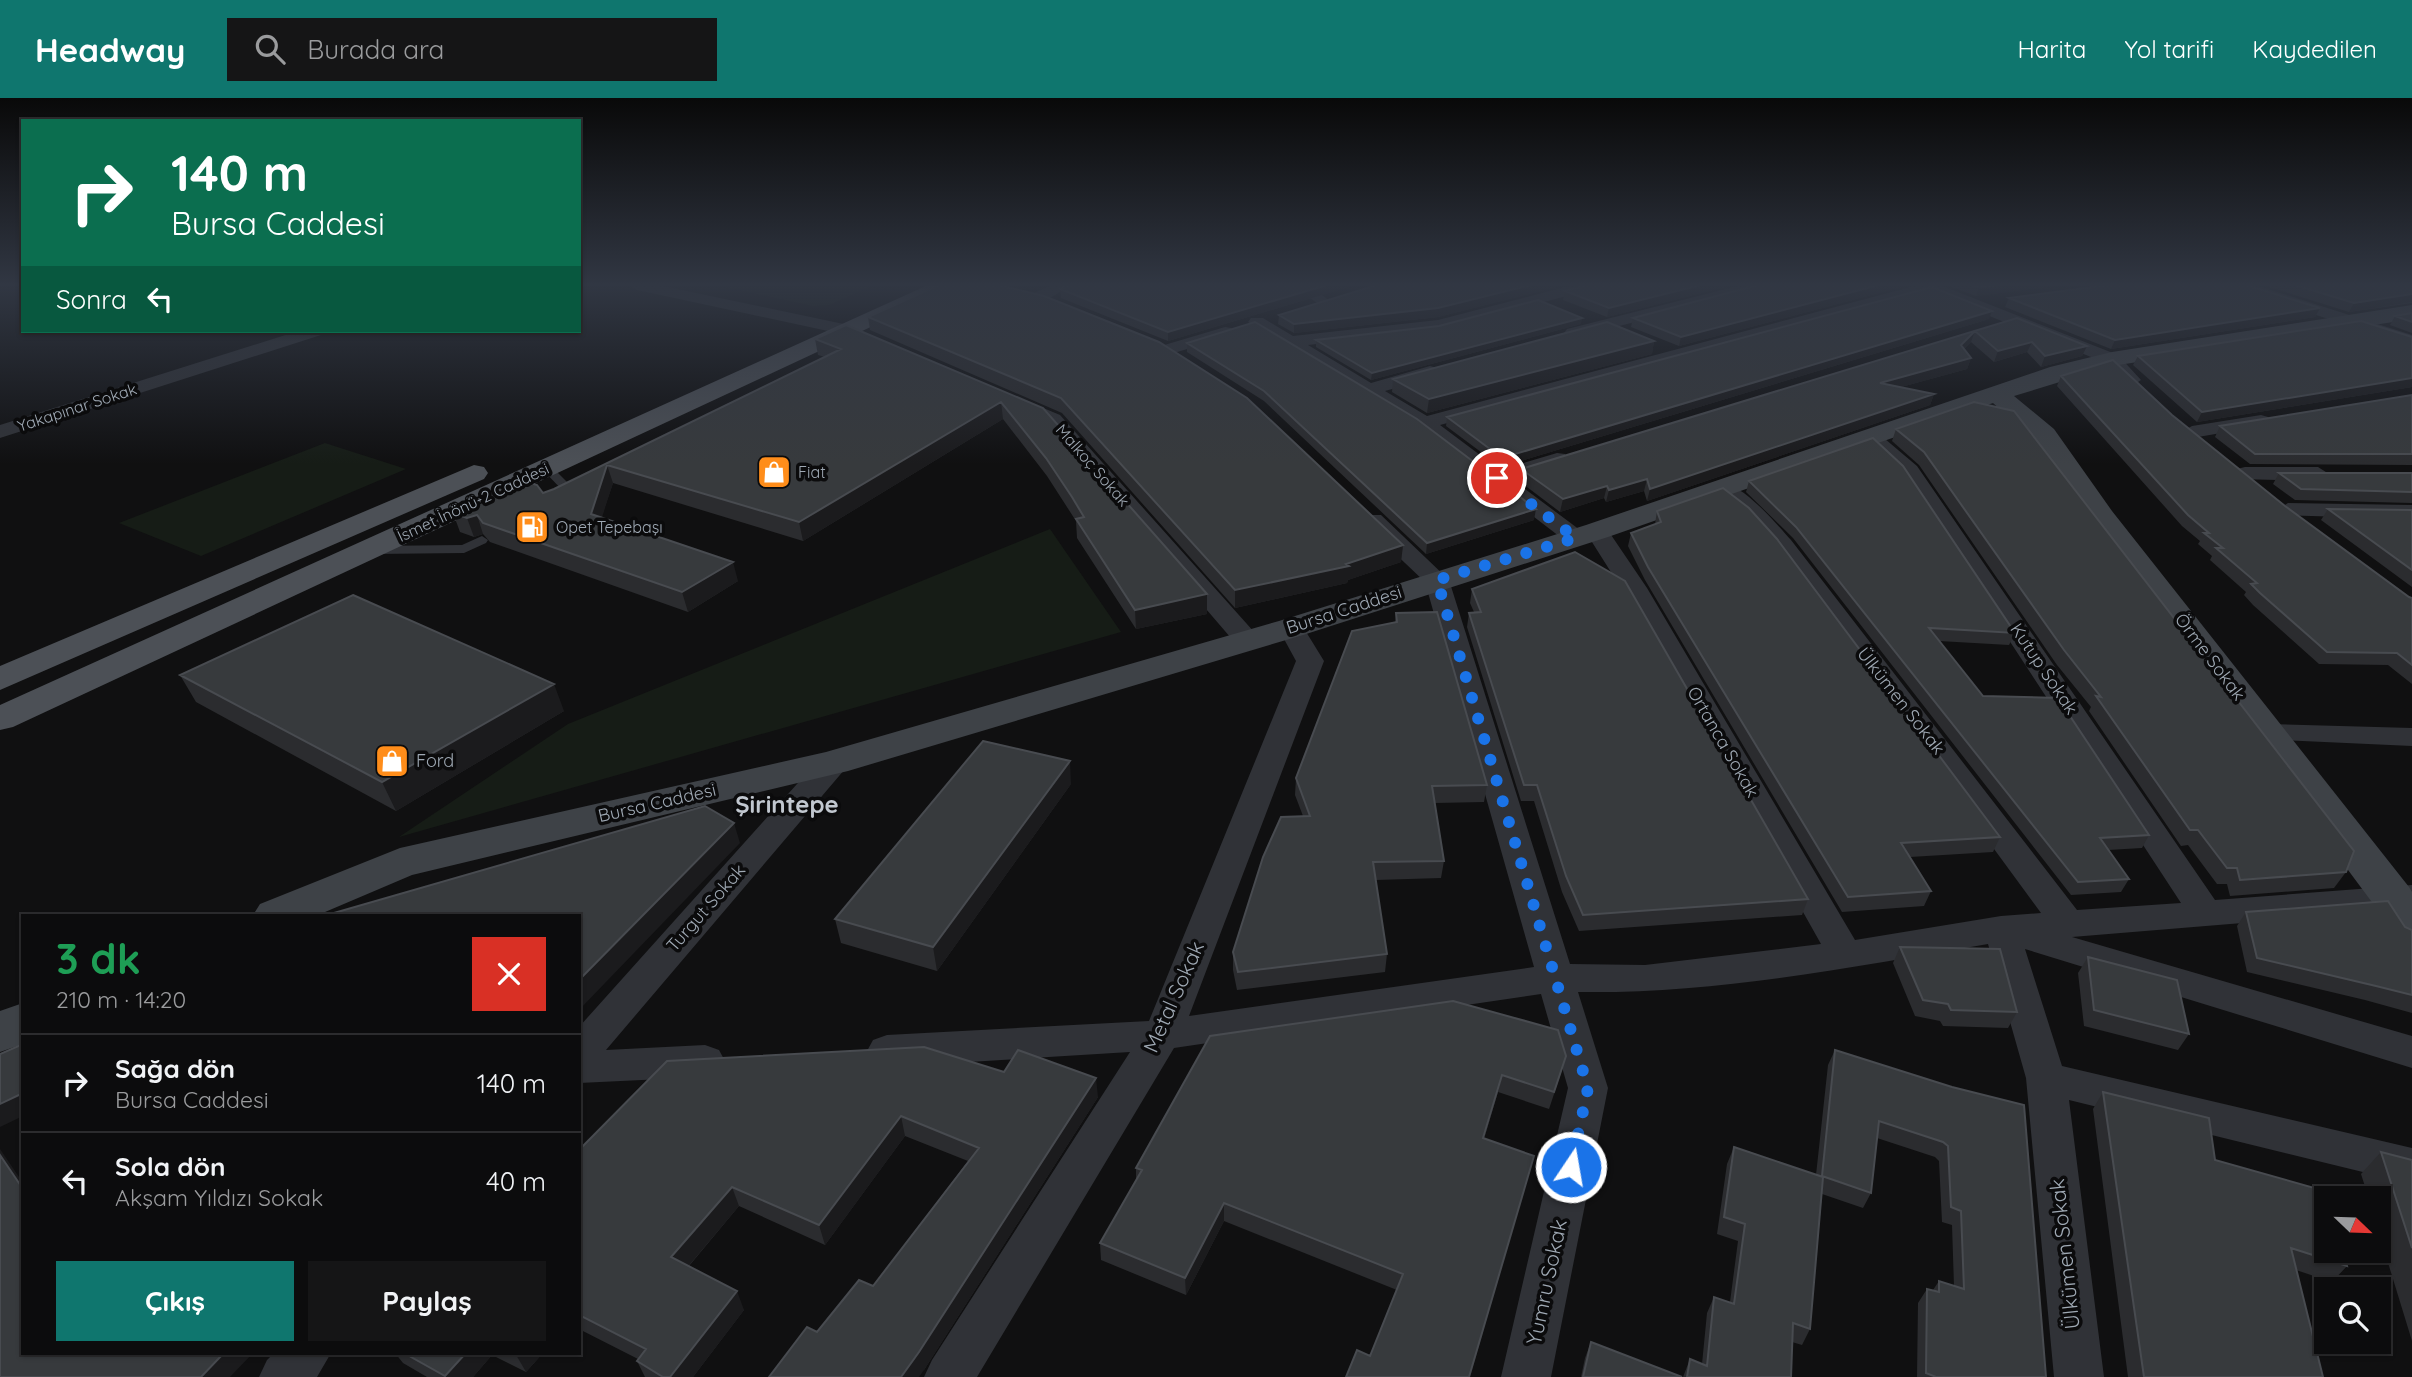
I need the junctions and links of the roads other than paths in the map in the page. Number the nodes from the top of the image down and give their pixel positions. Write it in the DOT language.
graph roads {
  1 [pos="272,345"];
  2 [pos="769,345"];
  3 [pos="816,345"];
  4 [pos="883,345"];
  5 [pos="1170,345"];
  6 [pos="1295,345"];
  7 [pos="1654,345"];
  8 [pos="1716,345"];
  9 [pos="2076,345"];
  10 [pos="2203,345"];
  11 [pos="886,346"];
  12 [pos="1678,355"];
  13 [pos="2112,359"];
  14 [pos="1189,364"];
  15 [pos="1448,368"];
  16 [pos="1370,389"];
  17 [pos="1998,395"];
  18 [pos="1001,396"];
  19 [pos="2151,398"];
  20 [pos="2274,418"];
  21 [pos="1424,424"];
  22 [pos="0,432"];
  23 [pos="1871,437"];
  24 [pos="1577,453"];
  25 [pos="547,468"];
  26 [pos="2245,474"];
  27 [pos="2342,474"];
  28 [pos="1497,478"];
  29 [pos="1722,488"];
  30 [pos="1356,503"];
  31 [pos="551,505"];
  32 [pos="2288,510"];
  33 [pos="2412,512"];
  34 [pos="2319,533"];
  35 [pos="1586,535"];
  36 [pos="482,540"];
  37 [pos="368,550"];
  38 [pos="1437,580"];
  39 [pos="1292,628"];
  40 [pos="1246,639"];
  41 [pos="0,679"];
  42 [pos="0,719"];
  43 [pos="2266,733"];
  44 [pos="2412,737"];
  45 [pos="834,762"];
  46 [pos="2406,907"];
  47 [pos="2205,912"];
  48 [pos="278,914"];
  49 [pos="2069,925"];
  50 [pos="2001,929"];
  51 [pos="1845,955"];
  52 [pos="1556,978"];
  53 [pos="21,1023"];
  54 [pos="0,1032"];
  55 [pos="1162,1035"];
  56 [pos="581,1052"];
  57 [pos="857,1052"];
  58 [pos="2412,1052"];
  59 [pos="746,1058"];
  60 [pos="581,1068"];
  61 [pos="2046,1078"];
  62 [pos="2412,1166"];
  63 [pos="305,1355"];
  64 [pos="284,1377"];
  65 [pos="949,1377"];
  66 [pos="1526,1377"];
  67 [pos="2079,1377"];
  1 -- 22 [label="street, Yakapınar Sokak"];
  2 -- 41 [label="main road, İsmet İnönü-2 Caddesi"];
  3 -- 25 [label="main road, İsmet İnönü-2 Caddesi"];
  4 -- 11 [label="street"];
  5 -- 14 [label="street"];
  6 -- 16 [label="street, Ortanca Sokak"];
  7 -- 12 [label="street"];
  8 -- 12 [label="street"];
  9 -- 13 [label="street"];
  10 -- 13 [label="main road, Bursa Caddesi"];
  12 -- 21 [label="street"];
  13 -- 17 [label="main road, Bursa Caddesi"];
  13 -- 19 [label="street"];
  15 -- 16 [label="street"];
  16 -- 21 [label="street, Ortanca Sokak"];
  17 -- 23 [label="main road, Bursa Caddesi"];
  17 -- 43 [label="main road, Örme Sokak"];
  18 -- 40 [label="street, Malkoç Sokak"];
  20 -- 26 [label="street"];
  21 -- 28 [label="street, Ortanca Sokak"];
  23 -- 29 [label="main road, Bursa Caddesi"];
  23 -- 47 [label="street, Kutup Sokak"];
  24 -- 28 [label="street"];
  25 -- 31 [label="lane"];
  25 -- 37 [label="main road, İsmet İnönü-2 Caddesi"];
  26 -- 27 [label="street"];
  26 -- 32 [label="street"];
  28 -- 35 [label="street, Ortanca Sokak"];
  29 -- 35 [label="main road, Bursa Caddesi"];
  29 -- 49 [label="street, Ülkümen Sokak"];
  30 -- 38 [label="street"];
  32 -- 33 [label="street"];
  32 -- 34 [label="street"];
  35 -- 38 [label="main road, Bursa Caddesi"];
  35 -- 51 [label="street, Ortanca Sokak"];
  36 -- 37 [label="lane"];
  37 -- 42 [label="main road, İsmet İnönü-2 Caddesi"];
  38 -- 39 [label="main road, Bursa Caddesi"];
  38 -- 52 [label="street, Yumru Sokak"];
  39 -- 40 [label="main road, Bursa Caddesi"];
  39 -- 55 [label="street, Metal Sokak"];
  40 -- 45 [label="main road, Bursa Caddesi"];
  43 -- 44 [label="street"];
  43 -- 46 [label="main road, Örme Sokak"];
  45 -- 48 [label="main road, Bursa Caddesi"];
  45 -- 56 [label="street, Turgut Sokak"];
  46 -- 47 [label="street"];
  47 -- 49 [label="street"];
  49 -- 50 [label="street"];
  50 -- 51 [label="street"];
  50 -- 58 [label="street"];
  50 -- 61 [label="street, Ülkümen Sokak"];
  51 -- 52 [label="street"];
  52 -- 55 [label="street"];
  52 -- 66 [label="street, Yumru Sokak"];
  53 -- 54 [label="main road"];
  55 -- 57 [label="street"];
  55 -- 65 [label="street, Metal Sokak"];
  59 -- 60 [label="street"];
  61 -- 62 [label="street"];
  61 -- 67 [label="street, Ülkümen Sokak"];
  63 -- 64 [label="street"];
}
